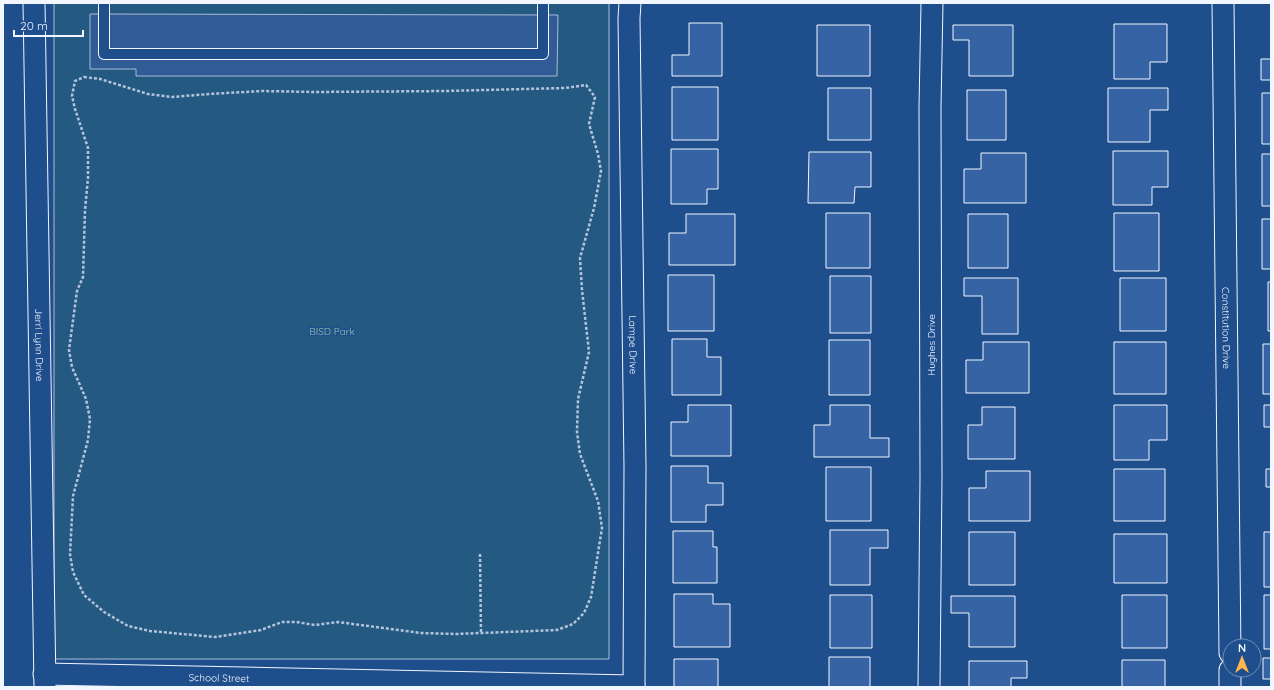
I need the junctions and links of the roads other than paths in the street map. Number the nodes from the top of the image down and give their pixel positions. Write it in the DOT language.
graph roads {
  1 [pos="34,3"];
  2 [pos="104,3"];
  3 [pos="543,3"];
  4 [pos="630,3"];
  5 [pos="932,3"];
  6 [pos="1223,3"];
  7 [pos="1230,638"];
  8 [pos="44,680"];
  9 [pos="338,683"];
  10 [pos="634,686"];
  11 [pos="929,687"];
  1 -- 8 [label="street, Jerri Lynn Drive"];
  2 -- 3 [label="lane"];
  4 -- 10 [label="street, Lampe Drive"];
  5 -- 11 [label="street, Hughes Drive"];
  6 -- 7 [label="street, Constitution Drive"];
  8 -- 9 [label="street, School Street"];
  9 -- 10 [label="street, School Street"];
}
